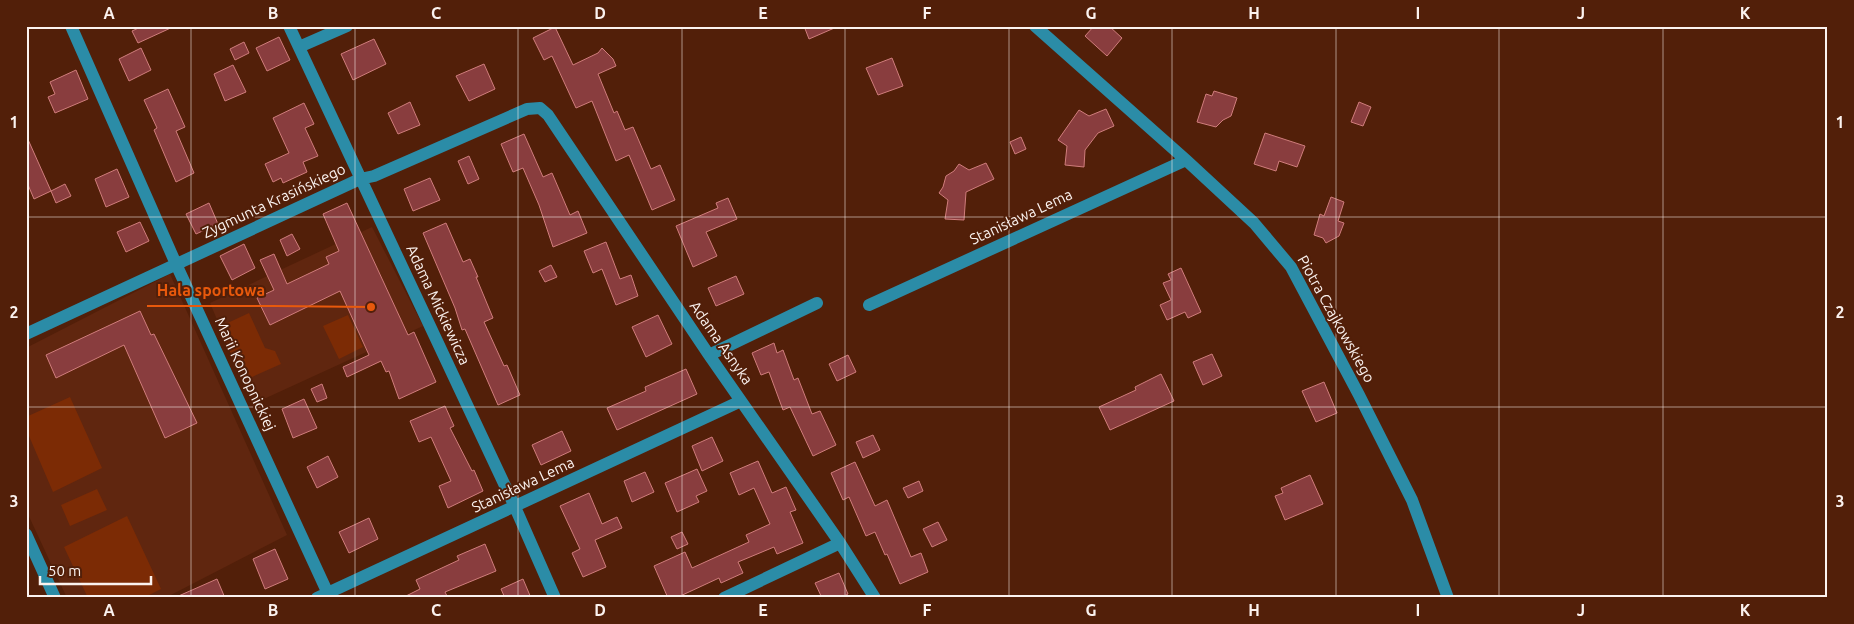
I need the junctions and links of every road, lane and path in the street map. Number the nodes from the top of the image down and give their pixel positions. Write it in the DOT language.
graph roads {
  1 [pos="71,26"];
  2 [pos="289,26"];
  3 [pos="347,26"];
  4 [pos="1035,26"];
  5 [pos="299,47"];
  6 [pos="540,108"];
  7 [pos="1186,160"];
  8 [pos="360,179"];
  9 [pos="176,264"];
  10 [pos="817,303"];
  11 [pos="869,304"];
  12 [pos="26,334"];
  13 [pos="709,355"];
  14 [pos="741,401"];
  15 [pos="514,507"];
  16 [pos="26,534"];
  17 [pos="840,543"];
  18 [pos="325,596"];
  19 [pos="55,598"];
  20 [pos="555,598"];
  21 [pos="724,598"];
  22 [pos="875,598"];
  23 [pos="1448,598"];
  1 -- 9 [label="street, Marii Konopnickiej"];
  2 -- 5 [label="street, Adama Mickiewicza"];
  3 -- 5 [label="street"];
  4 -- 7 [label="street, Piotra Czajkowskiego"];
  5 -- 8 [label="street, Adama Mickiewicza"];
  6 -- 8 [label="street, Zygmunta Krasińskiego"];
  6 -- 13 [label="street, Adama Asnyka"];
  7 -- 11 [label="street, Stanisława Lema"];
  7 -- 23 [label="street, Piotra Czajkowskiego"];
  8 -- 9 [label="street, Zygmunta Krasińskiego"];
  8 -- 15 [label="street, Adama Mickiewicza"];
  9 -- 12 [label="street, Zygmunta Krasińskiego"];
  9 -- 18 [label="street, Marii Konopnickiej"];
  10 -- 13 [label="street"];
  13 -- 14 [label="street, Adama Asnyka"];
  14 -- 15 [label="street, Stanisława Lema"];
  14 -- 17 [label="street, Adama Asnyka"];
  15 -- 18 [label="street, Stanisława Lema"];
  15 -- 20 [label="street, Adama Mickiewicza"];
  16 -- 19 [label="street"];
  17 -- 21 [label="street"];
  17 -- 22 [label="street, Adama Asnyka"];
}
